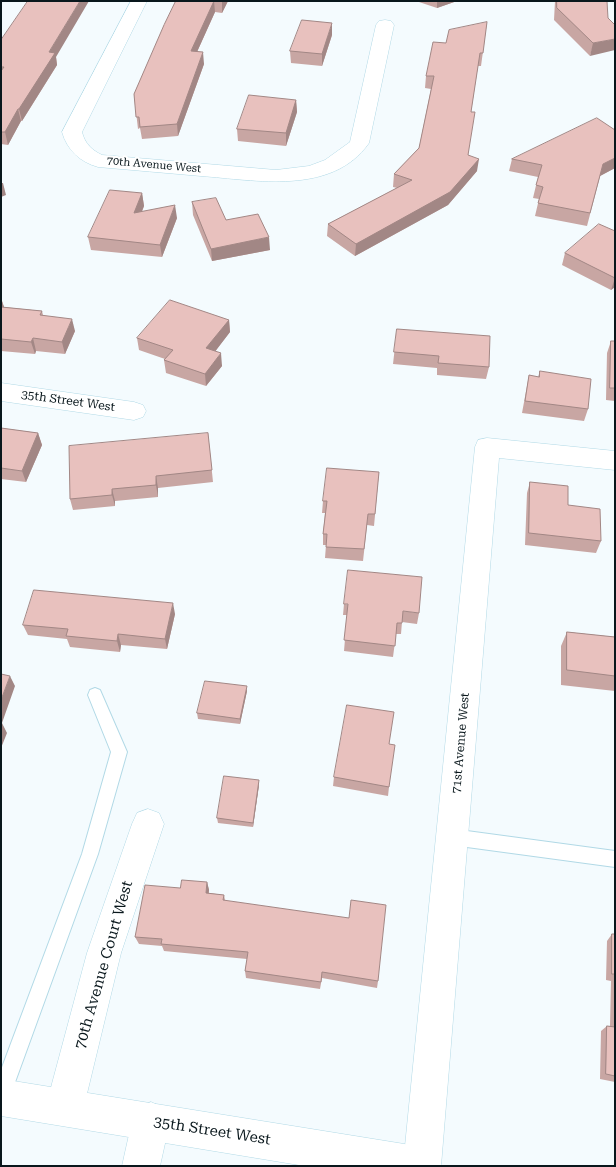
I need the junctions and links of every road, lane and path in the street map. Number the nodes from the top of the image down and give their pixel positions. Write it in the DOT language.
graph roads {
  1 [pos="139,1"];
  2 [pos="385,24"];
  3 [pos="1,392"];
  4 [pos="134,410"];
  5 [pos="615,461"];
  6 [pos="96,695"];
  7 [pos="148,824"];
  8 [pos="452,837"];
  9 [pos="615,859"];
  10 [pos="1,1097"];
  11 [pos="65,1106"];
  12 [pos="151,1121"];
  13 [pos="141,1166"];
  14 [pos="423,1166"];
  1 -- 2 [label="street, 70th Avenue West"];
  3 -- 4 [label="street, 35th Street West"];
  5 -- 8 [label="street, 71st Avenue West"];
  6 -- 10 [label="lane"];
  7 -- 11 [label="street, 70th Avenue Court West"];
  8 -- 9 [label="lane"];
  8 -- 14 [label="street, 71st Avenue West"];
  10 -- 11 [label="street, 35th Street West"];
  11 -- 12 [label="street, 35th Street West"];
  12 -- 13 [label="street"];
  12 -- 14 [label="street, 35th Street West"];
}
